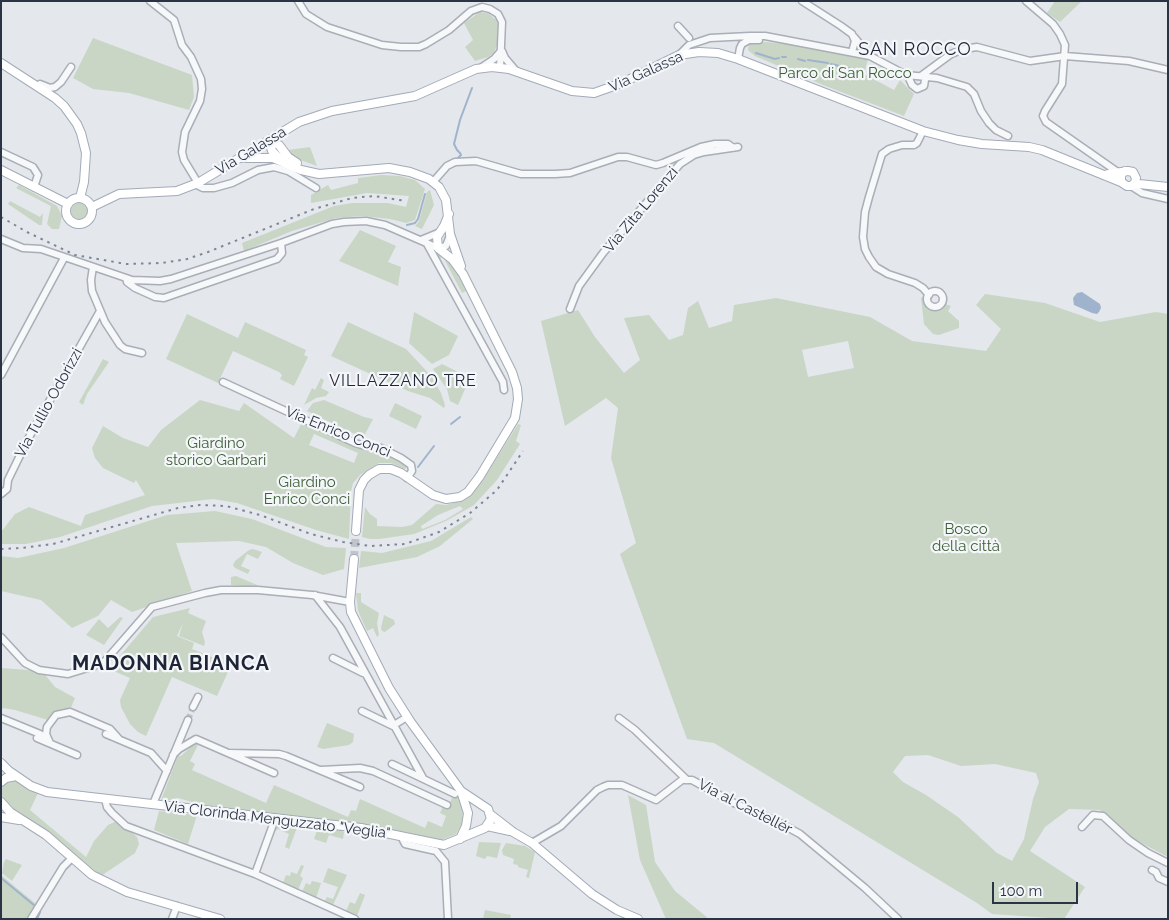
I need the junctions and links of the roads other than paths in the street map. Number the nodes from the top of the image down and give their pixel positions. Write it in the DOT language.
graph roads {
  1 [pos="150,1"];
  2 [pos="298,1"];
  3 [pos="802,1"];
  4 [pos="1026,1"];
  5 [pos="678,26"];
  6 [pos="854,37"];
  7 [pos="690,38"];
  8 [pos="710,38"];
  9 [pos="781,39"];
  10 [pos="740,48"];
  11 [pos="501,50"];
  12 [pos="852,52"];
  13 [pos="679,55"];
  14 [pos="870,56"];
  15 [pos="1065,56"];
  16 [pos="738,59"];
  17 [pos="1,64"];
  18 [pos="71,67"];
  19 [pos="481,68"];
  20 [pos="500,68"];
  21 [pos="1168,70"];
  22 [pos="516,71"];
  23 [pos="908,76"];
  24 [pos="922,76"];
  25 [pos="38,87"];
  26 [pos="286,130"];
  27 [pos="922,131"];
  28 [pos="1008,136"];
  29 [pos="269,140"];
  30 [pos="282,150"];
  31 [pos="1,152"];
  32 [pos="240,158"];
  33 [pos="282,161"];
  34 [pos="1105,164"];
  35 [pos="1,170"];
  36 [pos="1122,172"];
  37 [pos="340,173"];
  38 [pos="1105,174"];
  39 [pos="1136,176"];
  40 [pos="433,182"];
  41 [pos="1121,182"];
  42 [pos="197,183"];
  43 [pos="1132,185"];
  44 [pos="1150,185"];
  45 [pos="1168,186"];
  46 [pos="34,187"];
  47 [pos="316,188"];
  48 [pos="80,198"];
  49 [pos="1168,199"];
  50 [pos="68,204"];
  51 [pos="92,207"];
  52 [pos="449,214"];
  53 [pos="438,233"];
  54 [pos="450,234"];
  55 [pos="1,239"];
  56 [pos="424,241"];
  57 [pos="281,243"];
  58 [pos="438,248"];
  59 [pos="64,258"];
  60 [pos="93,268"];
  61 [pos="463,274"];
  62 [pos="126,278"];
  63 [pos="929,295"];
  64 [pos="570,309"];
  65 [pos="100,311"];
  66 [pos="495,338"];
  67 [pos="483,344"];
  68 [pos="142,353"];
  69 [pos="1,375"];
  70 [pos="223,382"];
  71 [pos="504,390"];
  72 [pos="407,478"];
  73 [pos="1,494"];
  74 [pos="356,531"];
  75 [pos="354,559"];
  76 [pos="315,595"];
  77 [pos="350,602"];
  78 [pos="1,637"];
  79 [pos="333,658"];
  80 [pos="364,673"];
  81 [pos="198,696"];
  82 [pos="193,708"];
  83 [pos="362,710"];
  84 [pos="407,717"];
  85 [pos="1,718"];
  86 [pos="619,718"];
  87 [pos="188,720"];
  88 [pos="395,726"];
  89 [pos="106,734"];
  90 [pos="37,738"];
  91 [pos="119,739"];
  92 [pos="49,741"];
  93 [pos="229,753"];
  94 [pos="77,755"];
  95 [pos="173,755"];
  96 [pos="1,763"];
  97 [pos="392,764"];
  98 [pos="320,770"];
  99 [pos="167,771"];
  100 [pos="274,773"];
  101 [pos="9,774"];
  102 [pos="423,778"];
  103 [pos="687,780"];
  104 [pos="1,782"];
  105 [pos="360,787"];
  106 [pos="458,792"];
  107 [pos="105,799"];
  108 [pos="1,802"];
  109 [pos="152,804"];
  110 [pos="447,805"];
  111 [pos="482,805"];
  112 [pos="468,816"];
  113 [pos="491,816"];
  114 [pos="1,817"];
  115 [pos="275,818"];
  116 [pos="22,821"];
  117 [pos="487,826"];
  118 [pos="1082,827"];
  119 [pos="479,829"];
  120 [pos="514,832"];
  121 [pos="401,836"];
  122 [pos="459,840"];
  123 [pos="532,843"];
  124 [pos="72,858"];
  125 [pos="1168,863"];
  126 [pos="1152,870"];
  127 [pos="255,874"];
  128 [pos="1168,882"];
  129 [pos="177,906"];
  130 [pos="30,919"];
  131 [pos="172,919"];
  132 [pos="220,919"];
  133 [pos="355,919"];
  134 [pos="448,919"];
  135 [pos="638,919"];
  136 [pos="898,919"];
  1 -- 42 [label="street"];
  2 -- 11 [label="street"];
  3 -- 6 [label="street"];
  4 -- 15 [label="street"];
  5 -- 7 [label="street"];
  6 -- 12 [label="street"];
  6 -- 14 [label="street"];
  7 -- 8 [label="street"];
  7 -- 13 [label="street"];
  8 -- 9 [label="street"];
  8 -- 10 [label="street"];
  9 -- 10 [label="street"];
  9 -- 12 [label="street"];
  10 -- 16 [label="street"];
  11 -- 19 [label="street"];
  11 -- 20 [label="street"];
  11 -- 22 [label="street"];
  12 -- 14 [label="street"];
  13 -- 16 [label="main road, Via Galassa"];
  13 -- 22 [label="main road, Via Galassa"];
  14 -- 23 [label="street"];
  15 -- 21 [label="street"];
  15 -- 24 [label="street"];
  15 -- 34 [label="street"];
  16 -- 27 [label="main road, Via Galassa"];
  17 -- 25 [label="main road"];
  18 -- 25 [label="street"];
  19 -- 20 [label="main road, Via Galassa"];
  19 -- 26 [label="main road, Via Galassa"];
  20 -- 22 [label="main road, Via Galassa"];
  23 -- 24 [label="street"];
  23 -- 24 [label="street"];
  24 -- 28 [label="street"];
  25 -- 48 [label="main road"];
  26 -- 29 [label="main road, Via Galassa"];
  26 -- 30 [label="main road"];
  27 -- 38 [label="main road, Via Galassa"];
  27 -- 63 [label="street"];
  29 -- 30 [label="main road"];
  29 -- 32 [label="main road, Via Galassa"];
  29 -- 33 [label="main road"];
  30 -- 37 [label="main road"];
  31 -- 46 [label="street"];
  32 -- 33 [label="main road"];
  32 -- 42 [label="main road, Via Galassa"];
  33 -- 37 [label="main road"];
  34 -- 36 [label="street"];
  34 -- 38 [label="street"];
  35 -- 46 [label="main road"];
  36 -- 38 [label="main road, Via Galassa"];
  36 -- 39 [label="main road"];
  36 -- 41 [label="main road"];
  37 -- 40 [label="main road"];
  38 -- 41 [label="main road, Via Galassa"];
  39 -- 43 [label="main road"];
  39 -- 44 [label="main road"];
  40 -- 52 [label="main road"];
  40 -- 64 [label="street, Via Zita Lorenzi"];
  41 -- 43 [label="main road"];
  42 -- 47 [label="street, Via Galassa"];
  42 -- 51 [label="main road, Via Galassa"];
  43 -- 44 [label="main road"];
  43 -- 49 [label="street"];
  44 -- 45 [label="main road"];
  46 -- 50 [label="main road"];
  48 -- 50 [label="main road"];
  48 -- 51 [label="main road"];
  50 -- 51 [label="main road"];
  52 -- 53 [label="main road"];
  52 -- 54 [label="main road"];
  53 -- 56 [label="street"];
  53 -- 58 [label="main road"];
  54 -- 58 [label="street"];
  54 -- 61 [label="main road"];
  55 -- 59 [label="street, Via Enrico Conci"];
  56 -- 57 [label="street, Via Enrico Conci"];
  56 -- 58 [label="street, Via Enrico Conci"];
  56 -- 67 [label="street"];
  57 -- 62 [label="street, Via Enrico Conci"];
  57 -- 62 [label="street, Via Enrico Conci"];
  58 -- 61 [label="main road, Via Enrico Conci"];
  59 -- 60 [label="street, Via Enrico Conci"];
  59 -- 69 [label="street"];
  60 -- 62 [label="street, Via Enrico Conci"];
  60 -- 65 [label="street"];
  61 -- 66 [label="main road, Via Enrico Conci"];
  65 -- 68 [label="street"];
  65 -- 73 [label="street, Via Tullio Odorizzi"];
  66 -- 67 [label="street"];
  66 -- 72 [label="main road, Via Enrico Conci"];
  67 -- 71 [label="street"];
  70 -- 72 [label="street, Via Enrico Conci"];
  72 -- 74 [label="main road, Via Enrico Conci"];
  75 -- 77 [label="main road"];
  76 -- 77 [label="street"];
  76 -- 78 [label="street"];
  76 -- 80 [label="street"];
  77 -- 84 [label="main road"];
  79 -- 80 [label="street"];
  80 -- 88 [label="street"];
  81 -- 82 [label="street"];
  83 -- 88 [label="street"];
  84 -- 88 [label="street"];
  84 -- 106 [label="main road"];
  85 -- 92 [label="street"];
  86 -- 103 [label="street"];
  87 -- 95 [label="street, Via Clorinda Menguzzato \"Veglia\""];
  88 -- 102 [label="street"];
  89 -- 91 [label="street"];
  90 -- 92 [label="street"];
  91 -- 92 [label="street"];
  91 -- 99 [label="street"];
  92 -- 94 [label="street"];
  93 -- 95 [label="street"];
  93 -- 98 [label="street"];
  93 -- 100 [label="street"];
  95 -- 99 [label="street, Via Clorinda Menguzzato \"Veglia\""];
  96 -- 101 [label="main road, Via Clorinda Menguzzato \"Veglia\""];
  97 -- 102 [label="street"];
  98 -- 105 [label="street"];
  98 -- 110 [label="street"];
  99 -- 109 [label="street, Via Clorinda Menguzzato \"Veglia\""];
  101 -- 104 [label="main road"];
  101 -- 107 [label="main road, Via Clorinda Menguzzato \"Veglia\""];
  102 -- 106 [label="street"];
  103 -- 123 [label="street, Via al Castellér"];
  103 -- 136 [label="street, Via al Castellér"];
  106 -- 111 [label="main road"];
  106 -- 112 [label="main road"];
  107 -- 109 [label="main road, Via Clorinda Menguzzato \"Veglia\""];
  107 -- 127 [label="street"];
  108 -- 116 [label="main road"];
  109 -- 115 [label="main road, Via Clorinda Menguzzato \"Veglia\""];
  111 -- 112 [label="main road"];
  111 -- 113 [label="main road"];
  112 -- 119 [label="main road"];
  112 -- 122 [label="main road"];
  113 -- 117 [label="main road"];
  113 -- 120 [label="main road"];
  114 -- 116 [label="main road"];
  115 -- 121 [label="main road, Via Clorinda Menguzzato \"Veglia\""];
  115 -- 127 [label="street"];
  116 -- 124 [label="main road"];
  117 -- 119 [label="main road, Via Clorinda Menguzzato \"Veglia\""];
  117 -- 120 [label="main road"];
  118 -- 125 [label="street"];
  119 -- 122 [label="main road, Via Clorinda Menguzzato \"Veglia\""];
  120 -- 123 [label="main road"];
  121 -- 122 [label="main road, Via Clorinda Menguzzato \"Veglia\""];
  121 -- 134 [label="street"];
  123 -- 135 [label="main road"];
  124 -- 129 [label="main road"];
  124 -- 130 [label="street"];
  126 -- 128 [label="street"];
  127 -- 133 [label="street"];
  129 -- 131 [label="street"];
  129 -- 132 [label="main road"];
}
